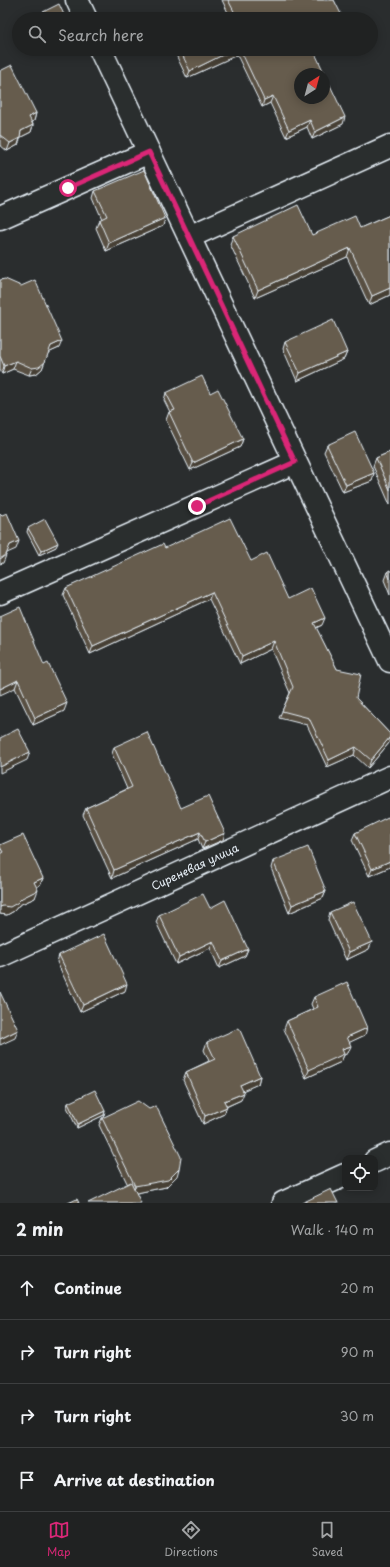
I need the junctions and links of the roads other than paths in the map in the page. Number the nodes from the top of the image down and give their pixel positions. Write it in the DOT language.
graph roads {
  1 [pos="78,0"];
  2 [pos="83,12"];
  3 [pos="103,56"];
  4 [pos="390,146"];
  5 [pos="149,152"];
  6 [pos="0,218"];
  7 [pos="189,237"];
  8 [pos="295,462"];
  9 [pos="0,593"];
  10 [pos="390,661"];
  11 [pos="390,777"];
  12 [pos="0,956"];
  13 [pos="390,1154"];
  14 [pos="378,1160"];
  15 [pos="342,1176"];
  16 [pos="283,1203"];
  1 -- 2 [label="street"];
  3 -- 5 [label="street"];
  4 -- 7 [label="street"];
  5 -- 6 [label="street"];
  5 -- 7 [label="street"];
  7 -- 8 [label="street"];
  8 -- 9 [label="street"];
  8 -- 10 [label="street"];
  11 -- 12 [label="street, Сиреневая улица"];
  13 -- 14 [label="street"];
  15 -- 16 [label="street"];
}
